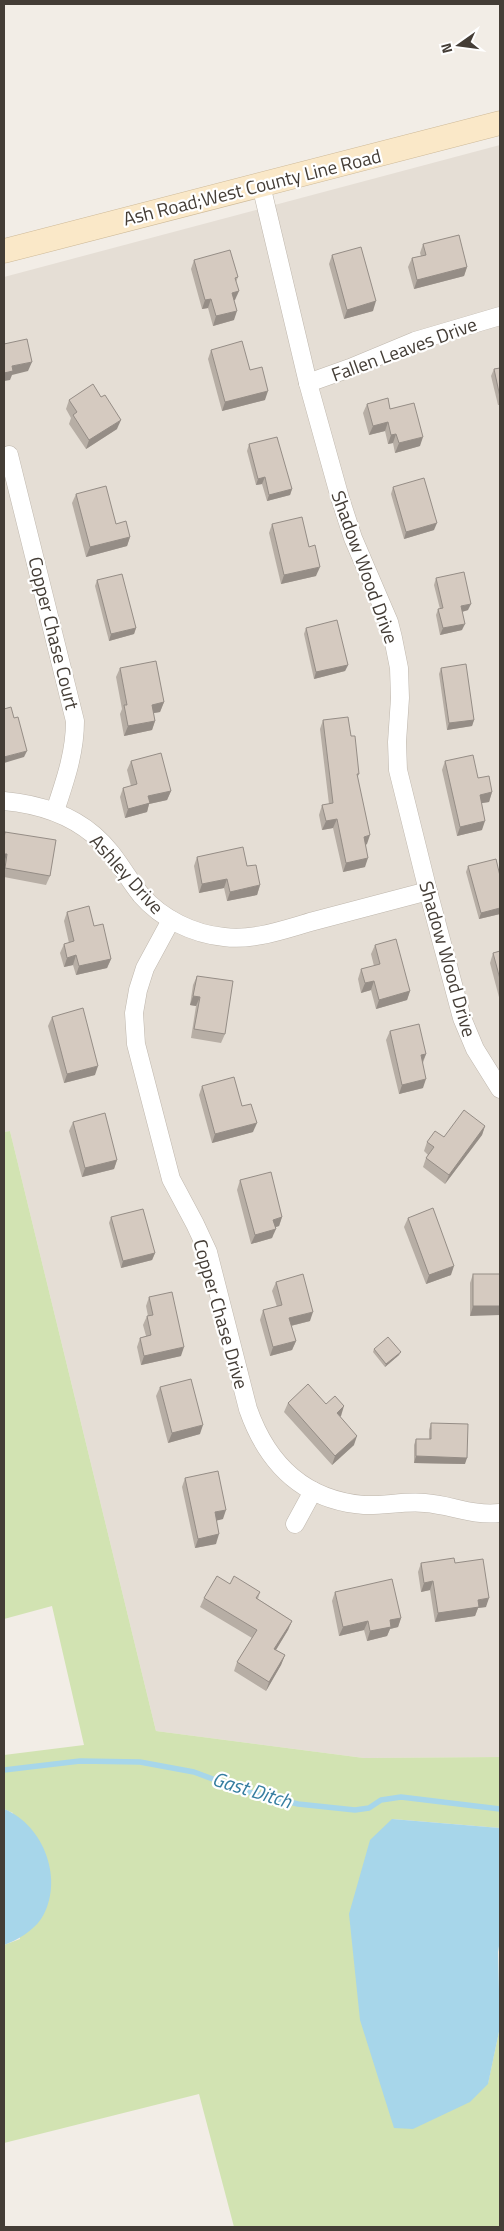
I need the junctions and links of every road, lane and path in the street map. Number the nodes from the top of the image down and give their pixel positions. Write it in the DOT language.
graph roads {
  1 [pos="500,123"];
  2 [pos="261,185"];
  3 [pos="4,251"];
  4 [pos="500,316"];
  5 [pos="308,383"];
  6 [pos="9,455"];
  7 [pos="4,801"];
  8 [pos="55,812"];
  9 [pos="428,892"];
  10 [pos="171,920"];
  11 [pos="500,1089"];
  12 [pos="313,1491"];
  13 [pos="500,1513"];
  14 [pos="295,1524"];
  1 -- 2 [label="main road, Ash Road;West County Line Road"];
  2 -- 3 [label="main road, Ash Road;West County Line Road"];
  2 -- 5 [label="street, Shadow Wood Drive"];
  4 -- 5 [label="street, Fallen Leaves Drive"];
  5 -- 9 [label="street, Shadow Wood Drive"];
  6 -- 8 [label="street, Copper Chase Court"];
  7 -- 8 [label="street, Ashley Drive"];
  8 -- 10 [label="street, Ashley Drive"];
  9 -- 10 [label="street, Ashley Drive"];
  9 -- 11 [label="street, Shadow Wood Drive"];
  10 -- 12 [label="street, Copper Chase Drive"];
  12 -- 13 [label="street, Copper Chase Drive"];
  12 -- 14 [label="street"];
}
